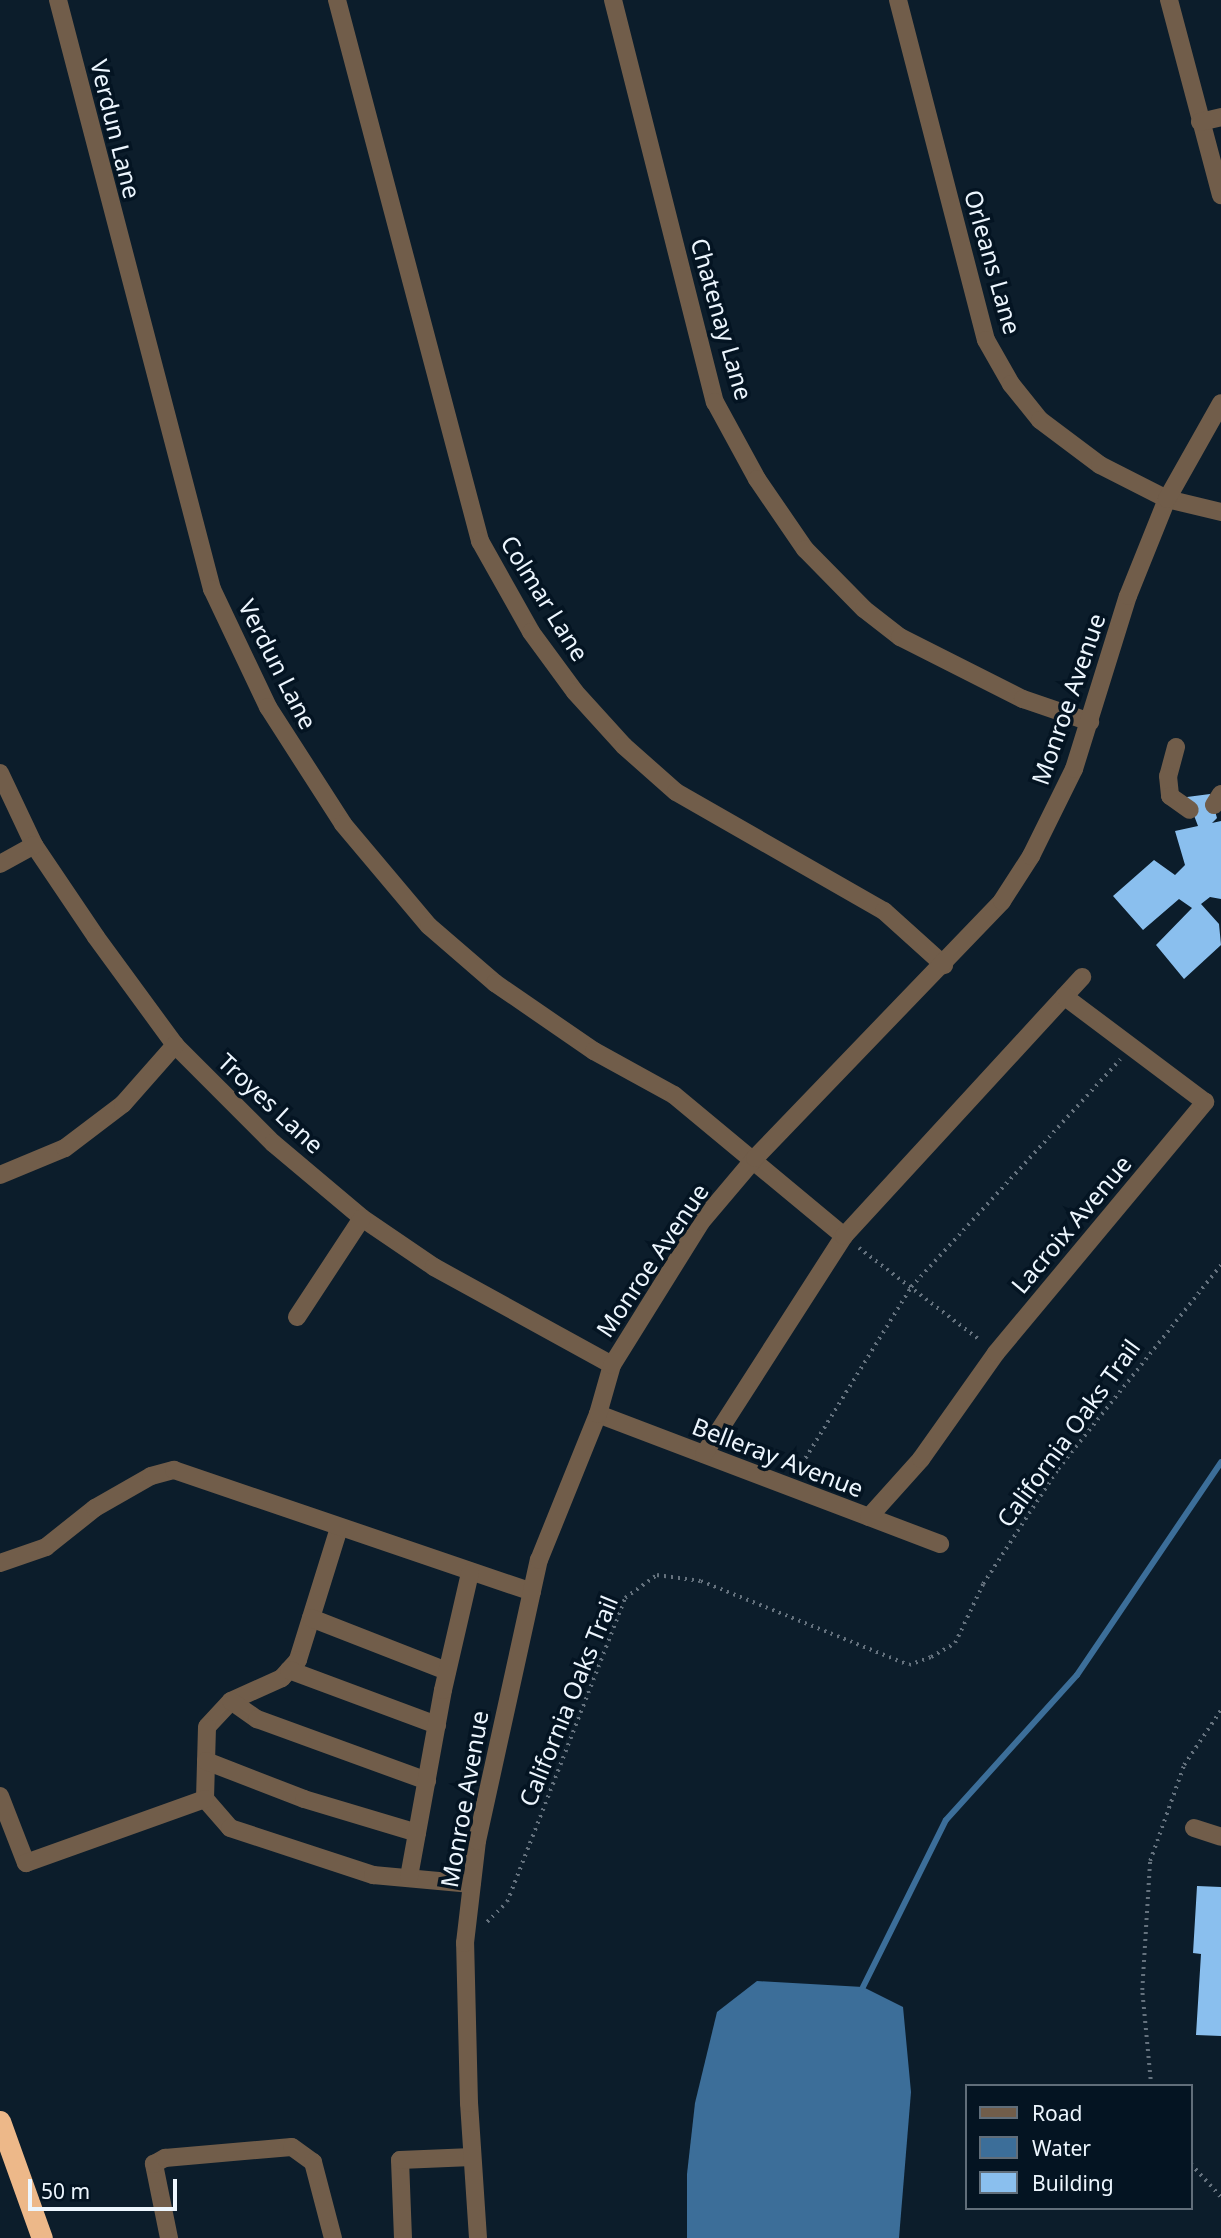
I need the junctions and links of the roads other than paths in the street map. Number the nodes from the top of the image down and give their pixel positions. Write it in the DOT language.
graph roads {
  1 [pos="58,0"];
  2 [pos="337,0"];
  3 [pos="613,0"];
  4 [pos="898,0"];
  5 [pos="1169,0"];
  6 [pos="1221,117"];
  7 [pos="1200,122"];
  8 [pos="1221,195"];
  9 [pos="1221,403"];
  10 [pos="1167,499"];
  11 [pos="1221,512"];
  12 [pos="1090,722"];
  13 [pos="1176,747"];
  14 [pos="0,773"];
  15 [pos="1190,810"];
  16 [pos="34,845"];
  17 [pos="0,864"];
  18 [pos="944,965"];
  19 [pos="1082,977"];
  20 [pos="1064,996"];
  21 [pos="175,1045"];
  22 [pos="755,1158"];
  23 [pos="0,1175"];
  24 [pos="362,1217"];
  25 [pos="844,1236"];
  26 [pos="297,1317"];
  27 [pos="612,1365"];
  28 [pos="598,1414"];
  29 [pos="704,1454"];
  30 [pos="869,1517"];
  31 [pos="339,1528"];
  32 [pos="940,1544"];
  33 [pos="0,1563"];
  34 [pos="470,1573"];
  35 [pos="532,1592"];
  36 [pos="311,1618"];
  37 [pos="289,1670"];
  38 [pos="447,1671"];
  39 [pos="231,1701"];
  40 [pos="437,1724"];
  41 [pos="206,1761"];
  42 [pos="427,1781"];
  43 [pos="0,1796"];
  44 [pos="205,1799"];
  45 [pos="1195,1828"];
  46 [pos="417,1833"];
  47 [pos="1221,1837"];
  48 [pos="409,1877"];
  49 [pos="472,1884"];
  50 [pos="0,2121"];
  51 [pos="472,2157"];
  52 [pos="42,2238"];
  53 [pos="169,2238"];
  54 [pos="333,2238"];
  55 [pos="402,2238"];
  56 [pos="478,2238"];
  1 -- 22 [label="street, Verdun Lane"];
  2 -- 18 [label="street, Colmar Lane"];
  3 -- 12 [label="street, Chatenay Lane"];
  4 -- 10 [label="street, Orleans Lane"];
  5 -- 7 [label="street"];
  6 -- 7 [label="street"];
  7 -- 8 [label="street"];
  9 -- 10 [label="street, Monroe Avenue"];
  10 -- 11 [label="street, Orleans Lane"];
  10 -- 12 [label="street, Monroe Avenue"];
  12 -- 18 [label="street, Monroe Avenue"];
  13 -- 15 [label="street"];
  14 -- 16 [label="street, Troyes Lane"];
  16 -- 17 [label="street"];
  16 -- 21 [label="street, Troyes Lane"];
  18 -- 22 [label="street, Monroe Avenue"];
  19 -- 20 [label="street"];
  20 -- 25 [label="street"];
  20 -- 30 [label="street, Lacroix Avenue"];
  21 -- 23 [label="street"];
  21 -- 24 [label="street, Troyes Lane"];
  22 -- 25 [label="street, Verdun Lane"];
  22 -- 27 [label="street, Monroe Avenue"];
  24 -- 26 [label="street"];
  24 -- 27 [label="street, Troyes Lane"];
  25 -- 29 [label="street"];
  27 -- 28 [label="street, Monroe Avenue"];
  28 -- 29 [label="street, Belleray Avenue"];
  28 -- 35 [label="street, Monroe Avenue"];
  29 -- 30 [label="street, Belleray Avenue"];
  30 -- 32 [label="street, Belleray Avenue"];
  31 -- 33 [label="street"];
  31 -- 34 [label="street"];
  31 -- 36 [label="street"];
  34 -- 35 [label="street"];
  34 -- 38 [label="street"];
  35 -- 49 [label="street, Monroe Avenue"];
  36 -- 37 [label="street"];
  36 -- 38 [label="street"];
  37 -- 39 [label="street"];
  37 -- 40 [label="street"];
  38 -- 40 [label="street"];
  39 -- 41 [label="street"];
  39 -- 42 [label="street"];
  40 -- 42 [label="street"];
  41 -- 44 [label="street"];
  41 -- 46 [label="street"];
  42 -- 46 [label="street"];
  43 -- 44 [label="street"];
  44 -- 48 [label="street"];
  45 -- 47 [label="street"];
  46 -- 48 [label="street"];
  48 -- 49 [label="street"];
  49 -- 51 [label="street, Monroe Avenue"];
  50 -- 52 [label="highway"];
  51 -- 55 [label="street"];
  51 -- 56 [label="street, Monroe Avenue"];
  53 -- 54 [label="street"];
}
